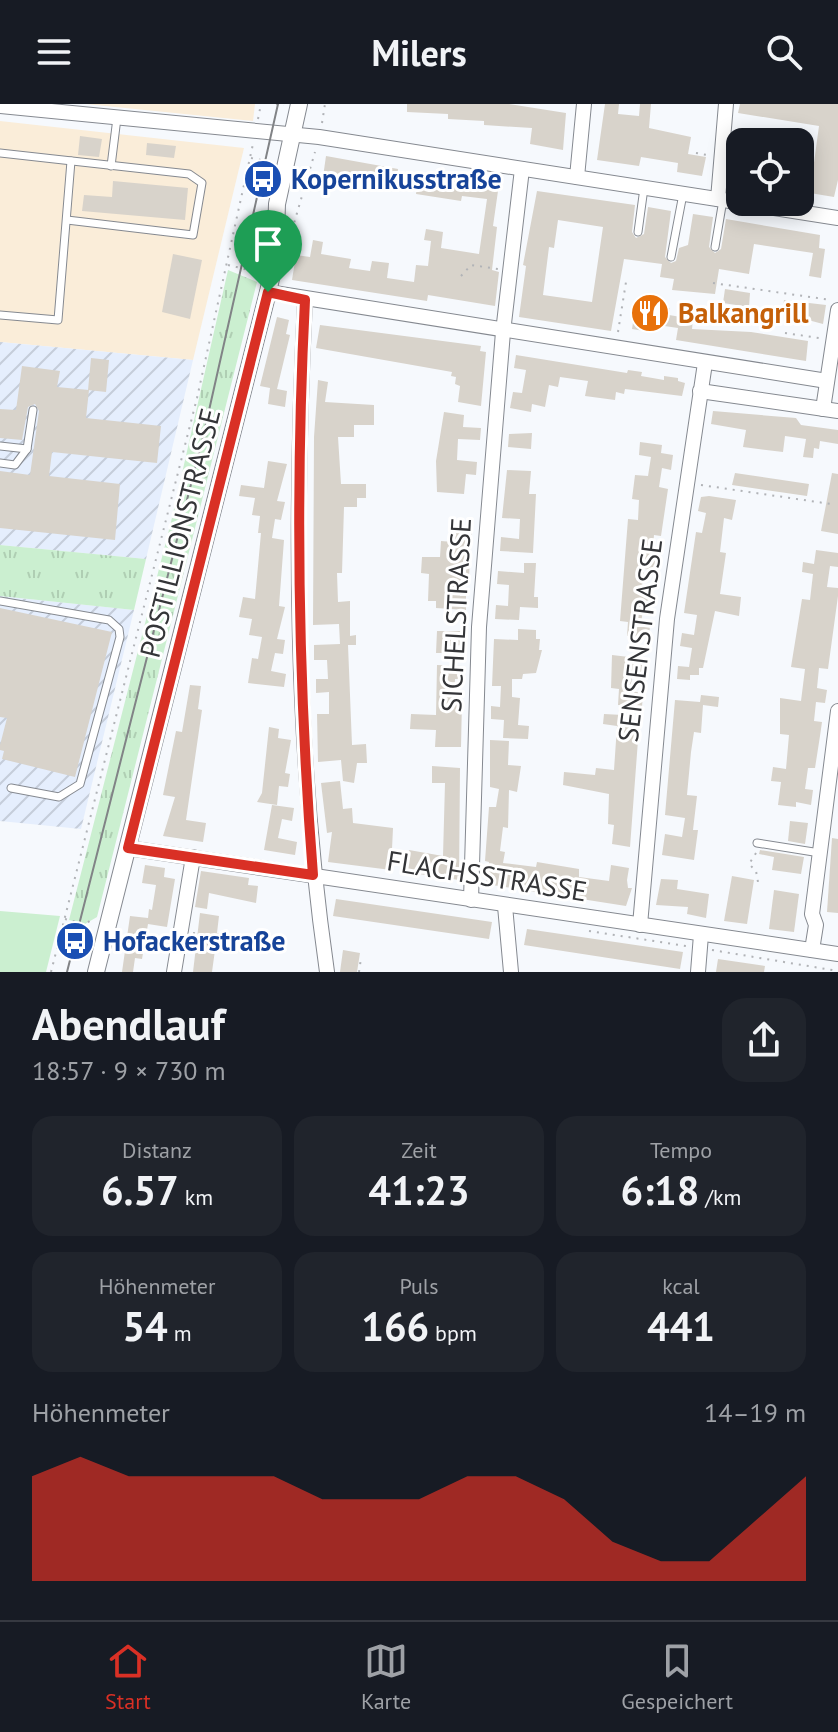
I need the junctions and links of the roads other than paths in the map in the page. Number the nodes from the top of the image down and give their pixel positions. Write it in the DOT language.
graph roads {
  1 [pos="299,104"];
  2 [pos="584,104"];
  3 [pos="726,104"];
  4 [pos="0,106"];
  5 [pos="117,116"];
  6 [pos="293,135"];
  7 [pos="0,153"];
  8 [pos="71,161"];
  9 [pos="111,166"];
  10 [pos="522,169"];
  11 [pos="577,177"];
  12 [pos="644,188"];
  13 [pos="683,194"];
  14 [pos="720,200"];
  15 [pos="838,218"];
  16 [pos="67,220"];
  17 [pos="638,232"];
  18 [pos="715,247"];
  19 [pos="671,257"];
  20 [pos="268,292"];
  21 [pos="305,300"];
  22 [pos="838,310"];
  23 [pos="0,315"];
  24 [pos="503,332"];
  25 [pos="705,363"];
  26 [pos="827,381"];
  27 [pos="700,391"];
  28 [pos="33,410"];
  29 [pos="830,410"];
  30 [pos="0,446"];
  31 [pos="27,449"];
  32 [pos="0,463"];
  33 [pos="0,601"];
  34 [pos="838,711"];
  35 [pos="11,788"];
  36 [pos="757,843"];
  37 [pos="128,848"];
  38 [pos="820,853"];
  39 [pos="193,857"];
  40 [pos="313,875"];
  41 [pos="471,900"];
  42 [pos="505,906"];
  43 [pos="640,925"];
  44 [pos="701,942"];
  45 [pos="812,950"];
  46 [pos="838,954"];
  47 [pos="96,972"];
  48 [pos="174,972"];
  49 [pos="327,972"];
  50 [pos="511,972"];
  51 [pos="698,972"];
  1 -- 6 [label="street, POSTILLIONSTRASSE"];
  2 -- 11 [label="street"];
  3 -- 14 [label="street"];
  4 -- 5 [label="street"];
  5 -- 6 [label="street"];
  5 -- 9 [label="lane"];
  6 -- 10 [label="street"];
  6 -- 20 [label="street, POSTILLIONSTRASSE"];
  7 -- 8 [label="lane"];
  8 -- 9 [label="lane"];
  8 -- 16 [label="lane"];
  9 -- 16 [label="lane"];
  10 -- 11 [label="street"];
  10 -- 24 [label="street, SICHELSTRASSE"];
  11 -- 12 [label="street"];
  12 -- 13 [label="street"];
  12 -- 17 [label="lane"];
  13 -- 14 [label="street"];
  13 -- 19 [label="lane"];
  14 -- 15 [label="street"];
  14 -- 18 [label="lane"];
  16 -- 23 [label="lane"];
  20 -- 21 [label="street"];
  20 -- 37 [label="street, POSTILLIONSTRASSE"];
  21 -- 24 [label="street"];
  21 -- 40 [label="street"];
  22 -- 26 [label="street"];
  24 -- 25 [label="street"];
  24 -- 41 [label="street, SICHELSTRASSE"];
  25 -- 26 [label="street"];
  25 -- 27 [label="street, SENSENSTRASSE"];
  26 -- 29 [label="street"];
  27 -- 29 [label="street"];
  27 -- 43 [label="street, SENSENSTRASSE"];
  28 -- 31 [label="lane"];
  30 -- 31 [label="lane"];
  31 -- 32 [label="lane"];
  33 -- 35 [label="lane"];
  34 -- 38 [label="street"];
  36 -- 38 [label="lane"];
  37 -- 39 [label="street, FLACHSSTRASSE"];
  37 -- 47 [label="street, POSTILLIONSTRASSE"];
  38 -- 45 [label="street"];
  39 -- 40 [label="street, FLACHSSTRASSE"];
  39 -- 48 [label="street"];
  40 -- 41 [label="street, FLACHSSTRASSE"];
  40 -- 49 [label="street"];
  41 -- 42 [label="street, FLACHSSTRASSE"];
  42 -- 43 [label="street, FLACHSSTRASSE"];
  42 -- 50 [label="street"];
  43 -- 44 [label="street, FLACHSSTRASSE"];
  44 -- 45 [label="street, FLACHSSTRASSE"];
  44 -- 51 [label="street"];
  45 -- 46 [label="street, FLACHSSTRASSE"];
}
